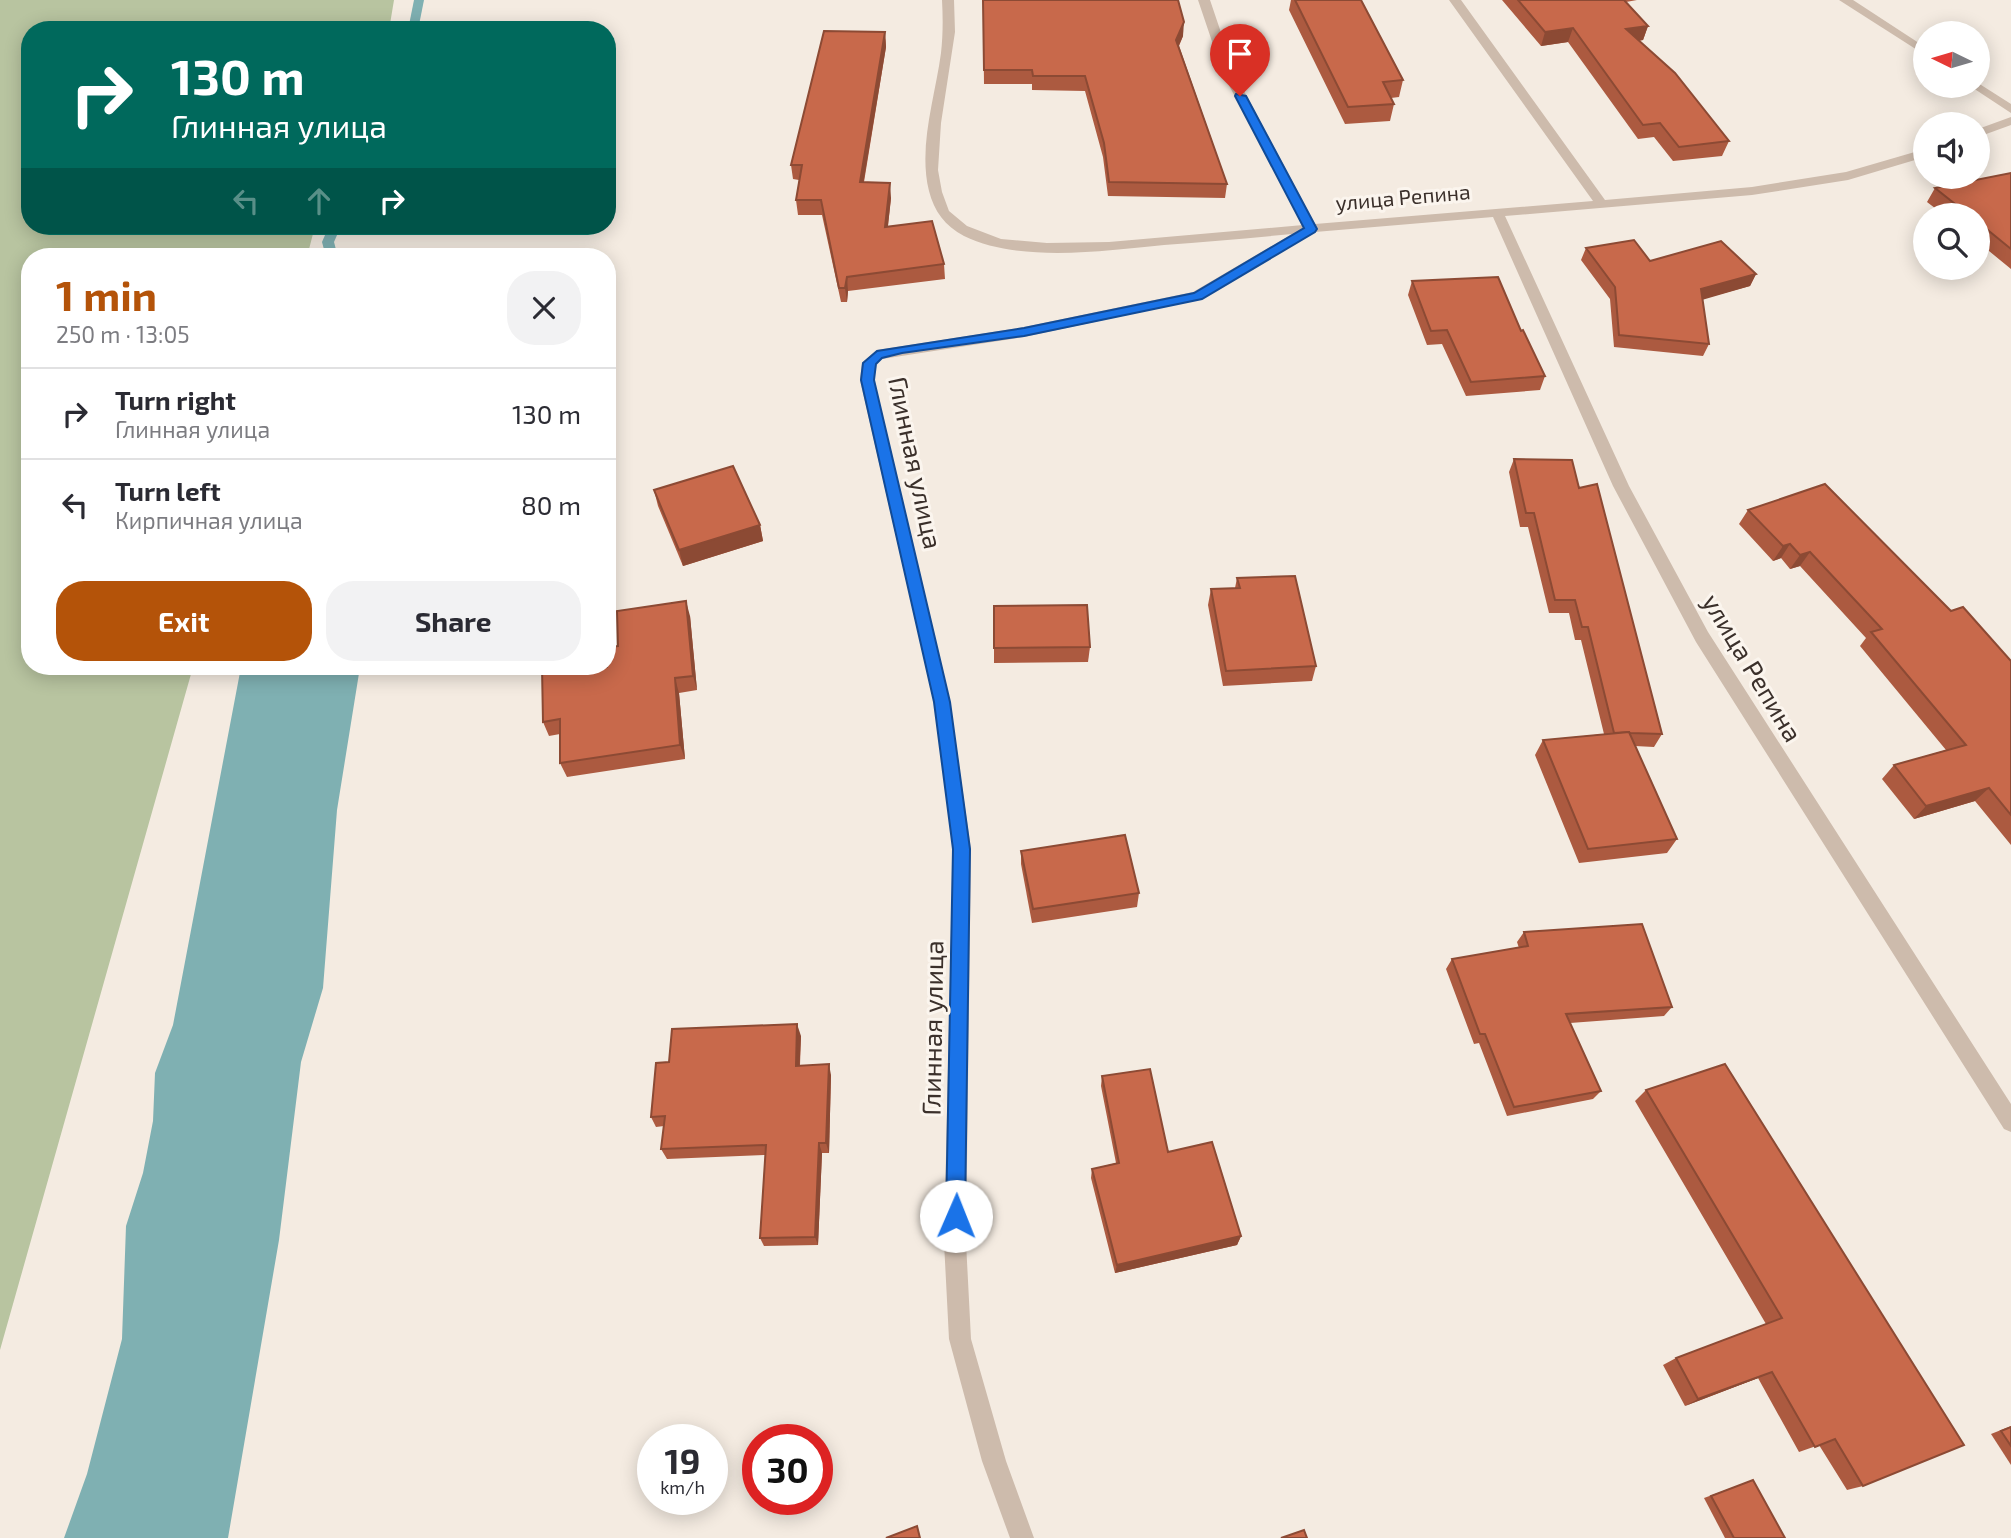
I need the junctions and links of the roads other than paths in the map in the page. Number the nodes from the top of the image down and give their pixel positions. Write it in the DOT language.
graph roads {
  1 [pos="948,0"];
  2 [pos="1204,0"];
  3 [pos="1455,0"];
  4 [pos="1845,0"];
  5 [pos="1913,44"];
  6 [pos="1990,95"];
  7 [pos="2011,108"];
  8 [pos="2011,121"];
  9 [pos="1990,129"];
  10 [pos="1913,157"];
  11 [pos="1601,203"];
  12 [pos="1498,214"];
  13 [pos="1311,229"];
  14 [pos="2011,1122"];
  15 [pos="1022,1538"];
  1 -- 13 [label="street"];
  2 -- 13 [label="street"];
  3 -- 11 [label="street"];
  4 -- 5 [label="street"];
  6 -- 7 [label="street"];
  8 -- 9 [label="street"];
  10 -- 11 [label="street, улица Репина"];
  11 -- 12 [label="street, улица Репина"];
  12 -- 13 [label="street, улица Репина"];
  12 -- 14 [label="street, улица Репина"];
  13 -- 15 [label="street, Глинная улица"];
}
